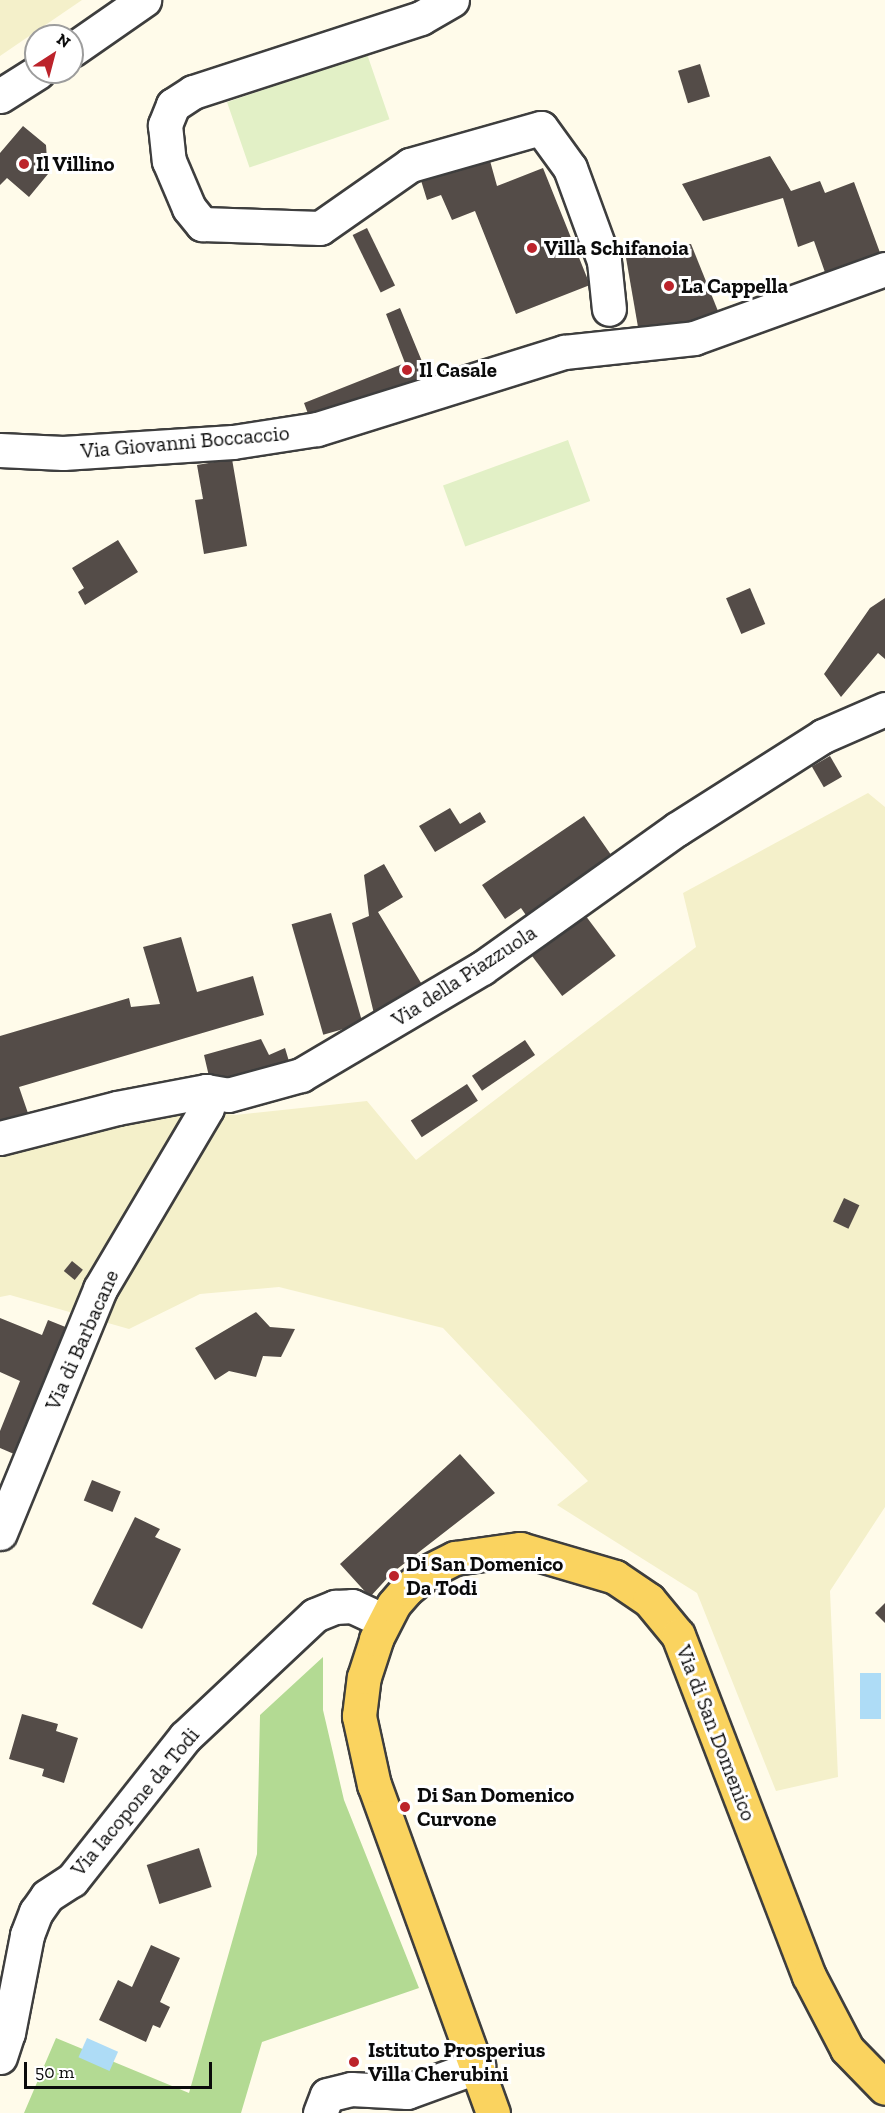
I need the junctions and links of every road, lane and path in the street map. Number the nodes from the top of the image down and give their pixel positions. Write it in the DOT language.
graph roads {
  1 [pos="144,0"];
  2 [pos="452,0"];
  3 [pos="84,42"];
  4 [pos="24,81"];
  5 [pos="0,96"];
  6 [pos="885,269"];
  7 [pos="609,309"];
  8 [pos="0,450"];
  9 [pos="885,710"];
  10 [pos="206,1091"];
  11 [pos="0,1138"];
  12 [pos="0,1533"];
  13 [pos="384,1621"];
  14 [pos="0,2057"];
  15 [pos="478,2066"];
  16 [pos="885,2088"];
  17 [pos="320,2113"];
  18 [pos="493,2113"];
  1 -- 3 [label="street"];
  2 -- 7 [label="street"];
  4 -- 5 [label="street"];
  6 -- 8 [label="street, Via Giovanni Boccaccio"];
  9 -- 10 [label="street, Via della Piazzuola"];
  10 -- 11 [label="street, Via della Piazzuola"];
  10 -- 12 [label="street, Via di Barbacane"];
  13 -- 14 [label="street, Via Iacopone da Todi"];
  13 -- 15 [label="main road, Via di San Domenico"];
  13 -- 16 [label="main road, Via di San Domenico"];
  15 -- 17 [label="street"];
  15 -- 18 [label="main road, Via di San Domenico"];
}
